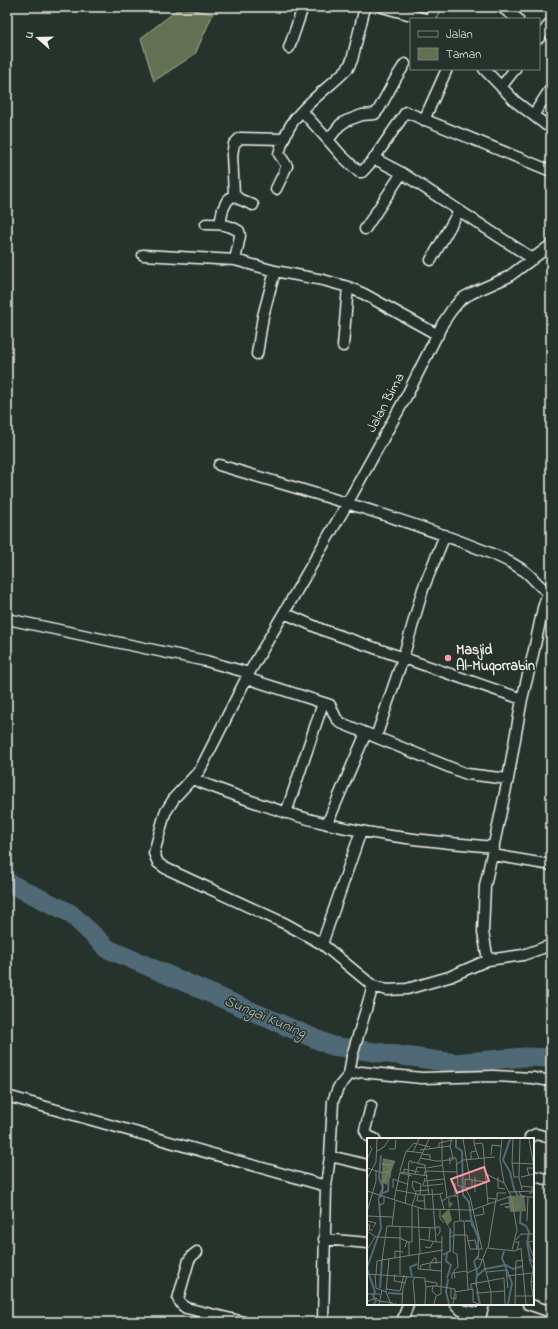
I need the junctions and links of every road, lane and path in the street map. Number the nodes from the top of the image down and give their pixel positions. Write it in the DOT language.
graph roads {
  1 [pos="303,7"];
  2 [pos="365,7"];
  3 [pos="382,7"];
  4 [pos="436,7"];
  5 [pos="501,7"];
  6 [pos="422,18"];
  7 [pos="430,18"];
  8 [pos="517,18"];
  9 [pos="551,22"];
  10 [pos="540,35"];
  11 [pos="289,48"];
  12 [pos="405,64"];
  13 [pos="447,70"];
  14 [pos="485,70"];
  15 [pos="514,70"];
  16 [pos="501,87"];
  17 [pos="551,88"];
  18 [pos="302,111"];
  19 [pos="534,114"];
  20 [pos="424,120"];
  21 [pos="549,128"];
  22 [pos="284,139"];
  23 [pos="328,140"];
  24 [pos="373,160"];
  25 [pos="551,171"];
  26 [pos="402,173"];
  27 [pos="276,189"];
  28 [pos="234,194"];
  29 [pos="253,205"];
  30 [pos="459,211"];
  31 [pos="206,224"];
  32 [pos="220,224"];
  33 [pos="365,229"];
  34 [pos="551,245"];
  35 [pos="143,255"];
  36 [pos="533,259"];
  37 [pos="235,260"];
  38 [pos="431,260"];
  39 [pos="275,271"];
  40 [pos="348,287"];
  41 [pos="438,335"];
  42 [pos="342,346"];
  43 [pos="257,354"];
  44 [pos="219,465"];
  45 [pos="348,503"];
  46 [pos="445,535"];
  47 [pos="550,592"];
  48 [pos="284,613"];
  49 [pos="7,619"];
  50 [pos="403,658"];
  51 [pos="248,676"];
  52 [pos="522,699"];
  53 [pos="323,703"];
  54 [pos="366,733"];
  55 [pos="376,737"];
  56 [pos="192,779"];
  57 [pos="508,779"];
  58 [pos="286,812"];
  59 [pos="327,824"];
  60 [pos="361,831"];
  61 [pos="493,851"];
  62 [pos="551,865"];
  63 [pos="322,944"];
  64 [pos="551,945"];
  65 [pos="488,960"];
  66 [pos="372,986"];
  67 [pos="349,1075"];
  68 [pos="551,1081"];
  69 [pos="7,1096"];
  70 [pos="371,1106"];
  71 [pos="373,1138"];
  72 [pos="530,1138"];
  73 [pos="551,1138"];
  74 [pos="330,1156"];
  75 [pos="367,1165"];
  76 [pos="534,1176"];
  77 [pos="551,1180"];
  78 [pos="326,1186"];
  79 [pos="324,1239"];
  80 [pos="367,1243"];
  81 [pos="197,1252"];
  82 [pos="408,1305"];
  83 [pos="456,1305"];
  84 [pos="531,1305"];
  85 [pos="551,1312"];
  86 [pos="481,1313"];
  87 [pos="222,1319"];
  88 [pos="244,1322"];
  89 [pos="323,1322"];
  90 [pos="402,1322"];
  1 -- 11 [label="street"];
  2 -- 18 [label="street"];
  3 -- 6 [label="street"];
  4 -- 7 [label="street"];
  5 -- 8 [label="street"];
  9 -- 10 [label="street"];
  12 -- 23 [label="street"];
  13 -- 20 [label="street"];
  14 -- 16 [label="street"];
  15 -- 16 [label="street"];
  16 -- 19 [label="street"];
  17 -- 19 [label="street"];
  18 -- 22 [label="street"];
  18 -- 23 [label="street"];
  19 -- 21 [label="street"];
  20 -- 24 [label="street"];
  20 -- 25 [label="street"];
  22 -- 27 [label="street"];
  22 -- 28 [label="street"];
  23 -- 24 [label="street"];
  24 -- 26 [label="street"];
  26 -- 30 [label="street"];
  26 -- 33 [label="street"];
  28 -- 29 [label="street"];
  28 -- 32 [label="street"];
  30 -- 36 [label="street"];
  30 -- 38 [label="street"];
  31 -- 32 [label="street"];
  32 -- 37 [label="street"];
  34 -- 36 [label="street, Jalan Bima"];
  35 -- 37 [label="street"];
  36 -- 41 [label="street, Jalan Bima"];
  37 -- 39 [label="street"];
  39 -- 40 [label="street"];
  39 -- 43 [label="street"];
  40 -- 41 [label="street"];
  40 -- 42 [label="street"];
  41 -- 45 [label="street, Jalan Bima"];
  44 -- 45 [label="street"];
  45 -- 46 [label="street"];
  45 -- 48 [label="street, Jalan Bima"];
  46 -- 47 [label="street"];
  46 -- 50 [label="street"];
  47 -- 52 [label="street"];
  48 -- 50 [label="street"];
  48 -- 51 [label="street, Jalan Bima"];
  49 -- 51 [label="street"];
  50 -- 52 [label="street"];
  50 -- 55 [label="street"];
  51 -- 53 [label="street"];
  51 -- 56 [label="street, Jalan Bima"];
  52 -- 57 [label="street"];
  53 -- 54 [label="street"];
  53 -- 58 [label="street"];
  54 -- 55 [label="street"];
  54 -- 59 [label="street"];
  55 -- 57 [label="street"];
  56 -- 58 [label="street"];
  56 -- 63 [label="street, Jalan Bima"];
  57 -- 61 [label="street"];
  58 -- 59 [label="street"];
  59 -- 60 [label="street"];
  60 -- 61 [label="street"];
  60 -- 63 [label="street"];
  61 -- 62 [label="street"];
  61 -- 65 [label="street"];
  63 -- 66 [label="street, Jalan Bima"];
  64 -- 65 [label="street"];
  65 -- 66 [label="street"];
  66 -- 67 [label="street"];
  67 -- 68 [label="street"];
  67 -- 74 [label="street"];
  69 -- 78 [label="street"];
  70 -- 71 [label="street"];
  72 -- 73 [label="street"];
  74 -- 75 [label="street"];
  74 -- 78 [label="street"];
  76 -- 77 [label="street"];
  78 -- 79 [label="street"];
  79 -- 80 [label="street"];
  79 -- 89 [label="street"];
  81 -- 87 [label="street"];
  82 -- 90 [label="street"];
  83 -- 86 [label="street"];
  84 -- 85 [label="street"];
  87 -- 88 [label="street"];
}
